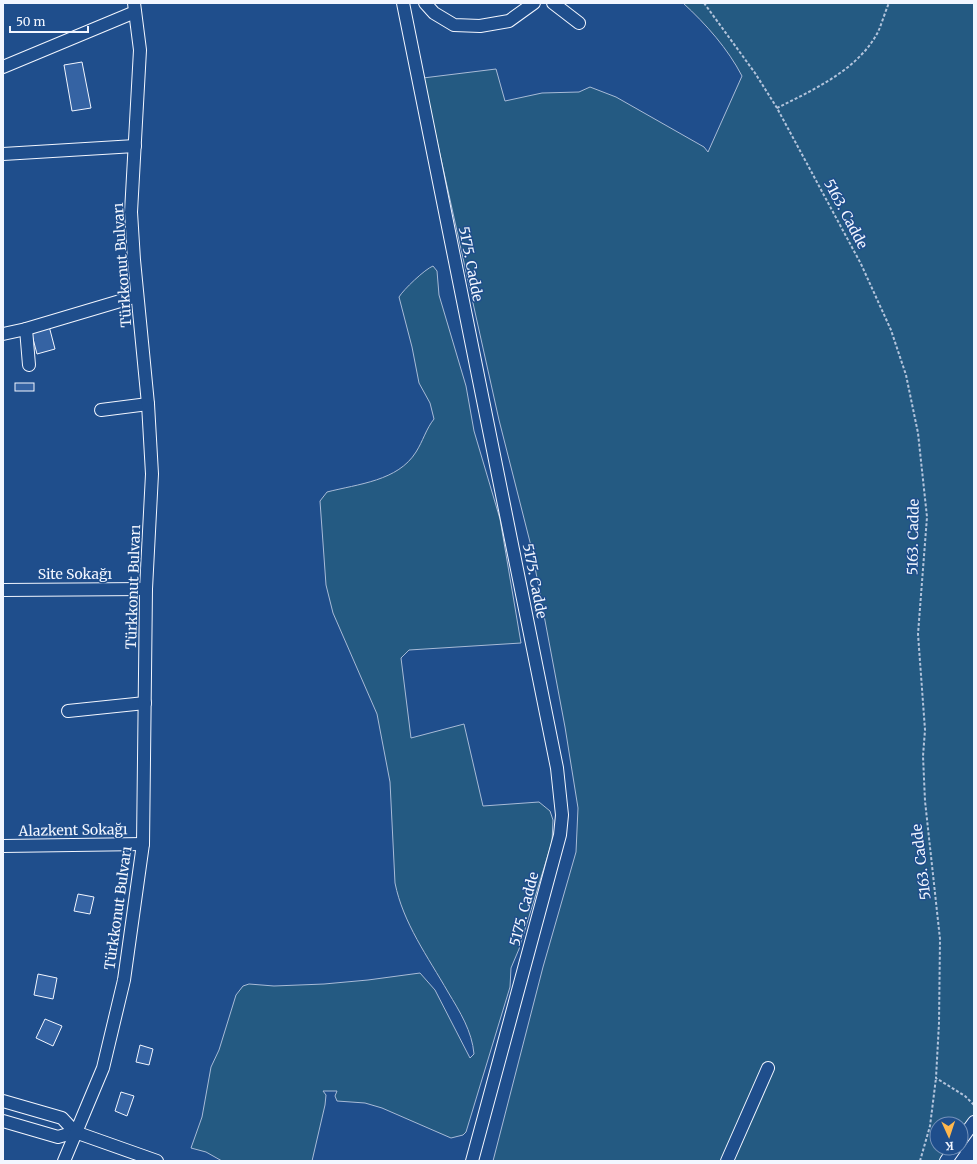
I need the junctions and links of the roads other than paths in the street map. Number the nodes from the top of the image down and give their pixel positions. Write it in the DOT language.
graph roads {
  1 [pos="403,3"];
  2 [pos="425,3"];
  3 [pos="534,3"];
  4 [pos="553,3"];
  5 [pos="134,8"];
  6 [pos="579,23"];
  7 [pos="3,67"];
  8 [pos="135,146"];
  9 [pos="3,154"];
  10 [pos="137,296"];
  11 [pos="26,329"];
  12 [pos="3,334"];
  13 [pos="29,365"];
  14 [pos="148,404"];
  15 [pos="101,410"];
  16 [pos="146,589"];
  17 [pos="3,590"];
  18 [pos="145,704"];
  19 [pos="68,711"];
  20 [pos="143,844"];
  21 [pos="3,846"];
  22 [pos="768,1068"];
  23 [pos="3,1101"];
  24 [pos="3,1121"];
  25 [pos="75,1132"];
  26 [pos="64,1161"];
  27 [pos="157,1161"];
  28 [pos="472,1161"];
  29 [pos="727,1161"];
  1 -- 28 [label="street, 5175. Cadde"];
  2 -- 3 [label="street"];
  4 -- 6 [label="street"];
  5 -- 7 [label="street"];
  5 -- 8 [label="street, Türkkonut Bulvarı"];
  8 -- 9 [label="street"];
  8 -- 10 [label="street, Türkkonut Bulvarı"];
  10 -- 11 [label="street"];
  10 -- 14 [label="street, Türkkonut Bulvarı"];
  11 -- 12 [label="street"];
  11 -- 13 [label="street"];
  14 -- 15 [label="street"];
  14 -- 16 [label="street, Türkkonut Bulvarı"];
  16 -- 17 [label="street, Site Sokağı"];
  16 -- 18 [label="street, Türkkonut Bulvarı"];
  18 -- 19 [label="street"];
  18 -- 20 [label="street, Türkkonut Bulvarı"];
  20 -- 21 [label="street, Alazkent Sokağı"];
  20 -- 25 [label="street, Türkkonut Bulvarı"];
  22 -- 29 [label="street"];
  23 -- 25 [label="street"];
  24 -- 25 [label="street"];
  25 -- 26 [label="street, Türkkonut Bulvarı"];
  25 -- 27 [label="street"];
}
